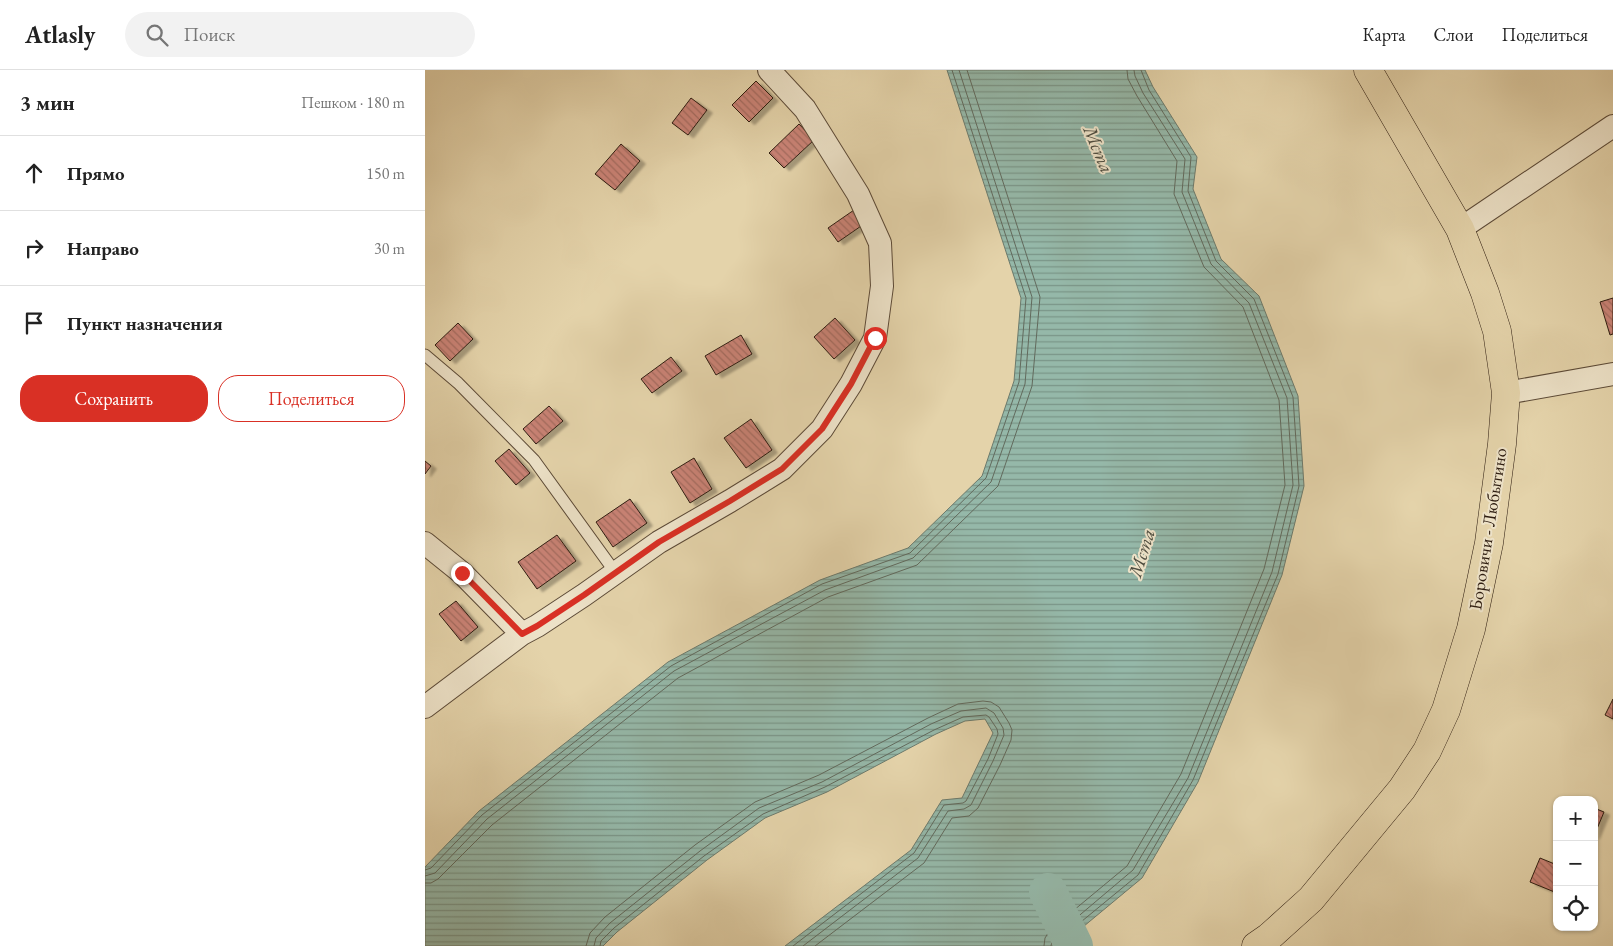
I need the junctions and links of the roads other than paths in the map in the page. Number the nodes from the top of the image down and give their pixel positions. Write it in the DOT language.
graph roads {
  1 [pos="769,70"];
  2 [pos="1368,70"];
  3 [pos="1613,126"];
  4 [pos="1460,229"];
  5 [pos="425,355"];
  6 [pos="1613,374"];
  7 [pos="1506,394"];
  8 [pos="425,543"];
  9 [pos="615,572"];
  10 [pos="522,634"];
  11 [pos="425,707"];
  12 [pos="1256,946"];
  1 -- 9 [label="street"];
  2 -- 4 [label="main road, Боровичи - Любытино"];
  3 -- 4 [label="street"];
  4 -- 7 [label="main road, Боровичи - Любытино"];
  5 -- 9 [label="lane"];
  6 -- 7 [label="street"];
  7 -- 12 [label="main road, Боровичи - Любытино"];
  8 -- 10 [label="street"];
  9 -- 10 [label="street"];
  10 -- 11 [label="street"];
}
